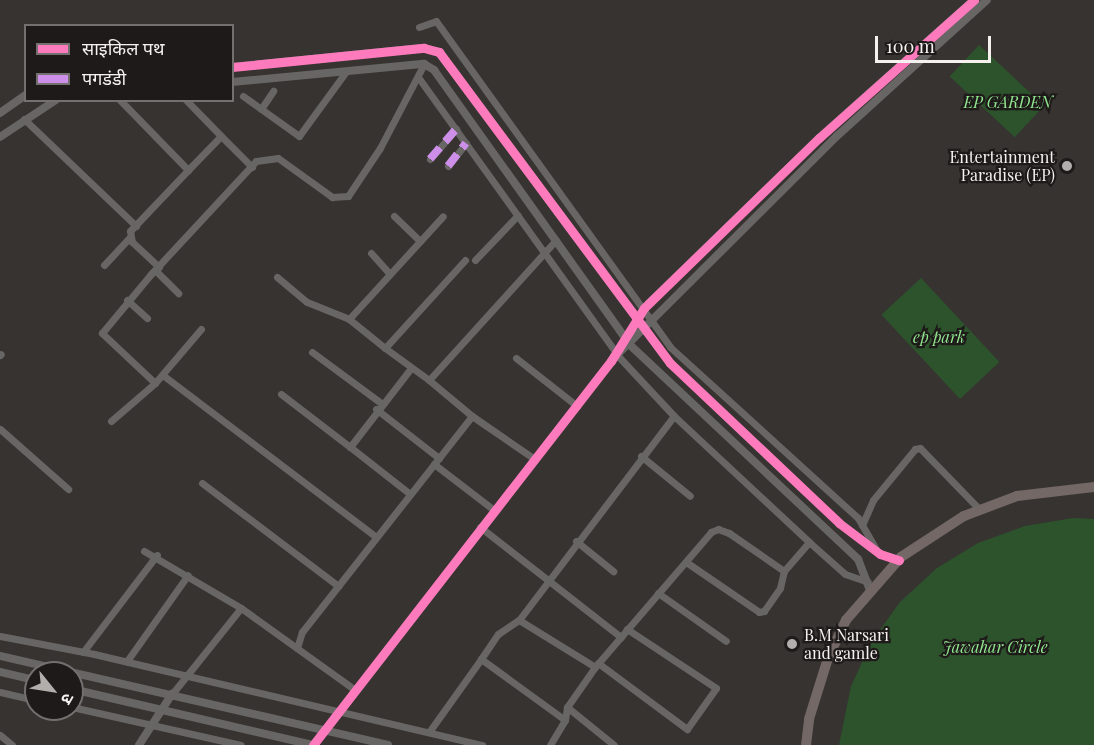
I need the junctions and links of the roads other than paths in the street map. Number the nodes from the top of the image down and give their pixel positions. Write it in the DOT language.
graph roads {
  1 [pos="974,0"];
  2 [pos="987,0"];
  3 [pos="419,27"];
  4 [pos="424,48"];
  5 [pos="424,64"];
  6 [pos="234,67"];
  7 [pos="345,73"];
  8 [pos="418,77"];
  9 [pos="234,82"];
  10 [pos="273,91"];
  11 [pos="24,96"];
  12 [pos="243,96"];
  13 [pos="53,102"];
  14 [pos="122,102"];
  15 [pos="188,102"];
  16 [pos="261,109"];
  17 [pos="0,113"];
  18 [pos="24,119"];
  19 [pos="456,129"];
  20 [pos="221,136"];
  21 [pos="0,137"];
  22 [pos="466,143"];
  23 [pos="430,159"];
  24 [pos="448,166"];
  25 [pos="252,167"];
  26 [pos="188,170"];
  27 [pos="394,216"];
  28 [pos="443,216"];
  29 [pos="518,216"];
  30 [pos="136,226"];
  31 [pos="130,237"];
  32 [pos="556,240"];
  33 [pos="420,241"];
  34 [pos="371,253"];
  35 [pos="545,253"];
  36 [pos="465,260"];
  37 [pos="475,260"];
  38 [pos="104,265"];
  39 [pos="157,268"];
  40 [pos="389,273"];
  41 [pos="278,277"];
  42 [pos="178,293"];
  43 [pos="127,300"];
  44 [pos="644,308"];
  45 [pos="147,318"];
  46 [pos="349,319"];
  47 [pos="635,320"];
  48 [pos="652,320"];
  49 [pos="201,329"];
  50 [pos="643,329"];
  51 [pos="627,341"];
  52 [pos="385,348"];
  53 [pos="312,352"];
  54 [pos="615,356"];
  55 [pos="516,358"];
  56 [pos="411,368"];
  57 [pos="164,376"];
  58 [pos="429,380"];
  59 [pos="155,383"];
  60 [pos="281,393"];
  61 [pos="379,406"];
  62 [pos="576,406"];
  63 [pos="471,416"];
  64 [pos="674,416"];
  65 [pos="111,421"];
  66 [pos="0,429"];
  67 [pos="350,447"];
  68 [pos="641,456"];
  69 [pos="533,458"];
  70 [pos="436,461"];
  71 [pos="202,483"];
  72 [pos="1094,487"];
  73 [pos="68,489"];
  74 [pos="410,495"];
  75 [pos="690,496"];
  76 [pos="494,510"];
  77 [pos="980,510"];
  78 [pos="862,525"];
  79 [pos="480,527"];
  80 [pos="376,537"];
  81 [pos="576,542"];
  82 [pos="809,542"];
  83 [pos="144,550"];
  84 [pos="880,554"];
  85 [pos="157,555"];
  86 [pos="899,560"];
  87 [pos="686,562"];
  88 [pos="613,571"];
  89 [pos="784,572"];
  90 [pos="188,575"];
  91 [pos="548,580"];
  92 [pos="338,586"];
  93 [pos="869,586"];
  94 [pos="658,593"];
  95 [pos="241,608"];
  96 [pos="519,620"];
  97 [pos="627,629"];
  98 [pos="0,636"];
  99 [pos="621,637"];
  100 [pos="726,641"];
  101 [pos="297,648"];
  102 [pos="83,652"];
  103 [pos="0,656"];
  104 [pos="481,659"];
  105 [pos="127,661"];
  106 [pos="596,665"];
  107 [pos="0,672"];
  108 [pos="186,675"];
  109 [pos="24,677"];
  110 [pos="355,690"];
  111 [pos="84,691"];
  112 [pos="0,692"];
  113 [pos="172,694"];
  114 [pos="24,697"];
  115 [pos="567,707"];
  116 [pos="162,708"];
  117 [pos="84,709"];
  118 [pos="338,711"];
  119 [pos="565,720"];
  120 [pos="153,723"];
  121 [pos="325,729"];
  122 [pos="429,732"];
  123 [pos="0,735"];
  124 [pos="12,745"];
  125 [pos="139,745"];
  126 [pos="241,745"];
  127 [pos="313,745"];
  128 [pos="388,745"];
  129 [pos="482,745"];
  130 [pos="550,745"];
  131 [pos="614,745"];
  132 [pos="806,745"];
  1 -- 44 [label="street"];
  2 -- 48 [label="street"];
  3 -- 44 [label="street"];
  4 -- 5 [label="street"];
  4 -- 6 [label="street"];
  4 -- 47 [label="street"];
  5 -- 7 [label="street"];
  5 -- 8 [label="street"];
  5 -- 32 [label="street"];
  7 -- 9 [label="street"];
  7 -- 16 [label="street"];
  8 -- 19 [label="street"];
  8 -- 25 [label="street"];
  10 -- 16 [label="street"];
  11 -- 17 [label="street"];
  12 -- 16 [label="street"];
  13 -- 18 [label="street"];
  14 -- 26 [label="street"];
  15 -- 20 [label="street"];
  18 -- 21 [label="street"];
  18 -- 30 [label="street"];
  19 -- 22 [label="street"];
  19 -- 23 [label="street"];
  20 -- 25 [label="street"];
  20 -- 26 [label="street"];
  22 -- 24 [label="street"];
  22 -- 29 [label="street"];
  25 -- 39 [label="street"];
  26 -- 30 [label="street"];
  27 -- 33 [label="street"];
  28 -- 33 [label="street"];
  29 -- 35 [label="street"];
  29 -- 37 [label="street"];
  30 -- 31 [label="street"];
  31 -- 38 [label="street"];
  31 -- 39 [label="street"];
  32 -- 35 [label="street"];
  32 -- 51 [label="street"];
  33 -- 40 [label="street"];
  34 -- 40 [label="street"];
  35 -- 54 [label="street"];
  35 -- 58 [label="street"];
  36 -- 52 [label="street"];
  39 -- 42 [label="street"];
  39 -- 43 [label="street"];
  40 -- 46 [label="street"];
  41 -- 46 [label="street"];
  43 -- 45 [label="street"];
  43 -- 59 [label="street"];
  44 -- 47 [label="street"];
  44 -- 48 [label="street"];
  46 -- 52 [label="street"];
  47 -- 50 [label="street"];
  47 -- 51 [label="street"];
  48 -- 50 [label="street"];
  48 -- 78 [label="street"];
  49 -- 57 [label="street"];
  50 -- 51 [label="street"];
  50 -- 84 [label="street"];
  51 -- 54 [label="street"];
  51 -- 93 [label="street"];
  52 -- 56 [label="street"];
  53 -- 61 [label="street"];
  54 -- 62 [label="street"];
  54 -- 64 [label="street"];
  55 -- 62 [label="street"];
  56 -- 58 [label="street"];
  56 -- 61 [label="street"];
  57 -- 59 [label="street"];
  57 -- 80 [label="street"];
  58 -- 63 [label="street"];
  59 -- 65 [label="street"];
  60 -- 67 [label="street"];
  61 -- 67 [label="street"];
  61 -- 70 [label="street"];
  62 -- 69 [label="street"];
  63 -- 69 [label="street"];
  63 -- 70 [label="street"];
  64 -- 68 [label="street"];
  64 -- 82 [label="street"];
  66 -- 73 [label="street"];
  67 -- 74 [label="street"];
  68 -- 75 [label="street"];
  68 -- 81 [label="street"];
  69 -- 76 [label="street"];
  70 -- 74 [label="street"];
  70 -- 76 [label="street"];
  71 -- 92 [label="street"];
  72 -- 77 [label="main road"];
  74 -- 80 [label="street"];
  76 -- 79 [label="street"];
  77 -- 78 [label="street"];
  77 -- 86 [label="main road"];
  78 -- 84 [label="street"];
  79 -- 91 [label="street"];
  79 -- 110 [label="street"];
  80 -- 92 [label="street"];
  81 -- 88 [label="street"];
  81 -- 91 [label="street"];
  82 -- 89 [label="street"];
  82 -- 93 [label="street"];
  83 -- 85 [label="street"];
  84 -- 86 [label="street"];
  85 -- 90 [label="street"];
  85 -- 102 [label="street"];
  86 -- 93 [label="main road"];
  87 -- 89 [label="street"];
  87 -- 89 [label="street"];
  87 -- 94 [label="street"];
  90 -- 95 [label="street"];
  90 -- 105 [label="street"];
  91 -- 96 [label="street"];
  91 -- 99 [label="street"];
  92 -- 101 [label="street"];
  93 -- 132 [label="main road"];
  94 -- 97 [label="street"];
  94 -- 100 [label="street"];
  95 -- 101 [label="street"];
  95 -- 108 [label="street"];
  96 -- 104 [label="street"];
  96 -- 106 [label="street"];
  97 -- 99 [label="street"];
  97 -- 106 [label="street"];
  98 -- 102 [label="street"];
  99 -- 106 [label="street"];
  101 -- 110 [label="street"];
  102 -- 105 [label="street"];
  103 -- 113 [label="street"];
  104 -- 119 [label="street"];
  104 -- 122 [label="street"];
  105 -- 108 [label="street"];
  106 -- 115 [label="street"];
  107 -- 109 [label="street"];
  108 -- 113 [label="street"];
  108 -- 118 [label="street"];
  110 -- 118 [label="street"];
  111 -- 116 [label="street"];
  112 -- 114 [label="street"];
  113 -- 116 [label="street"];
  113 -- 121 [label="street"];
  115 -- 119 [label="street"];
  115 -- 131 [label="street"];
  116 -- 120 [label="street"];
  116 -- 127 [label="street"];
  117 -- 120 [label="street"];
  118 -- 121 [label="street"];
  118 -- 122 [label="street"];
  119 -- 130 [label="street"];
  120 -- 125 [label="street"];
  120 -- 126 [label="street"];
  121 -- 127 [label="street"];
  121 -- 128 [label="street"];
  122 -- 129 [label="street"];
  123 -- 124 [label="street"];
}
